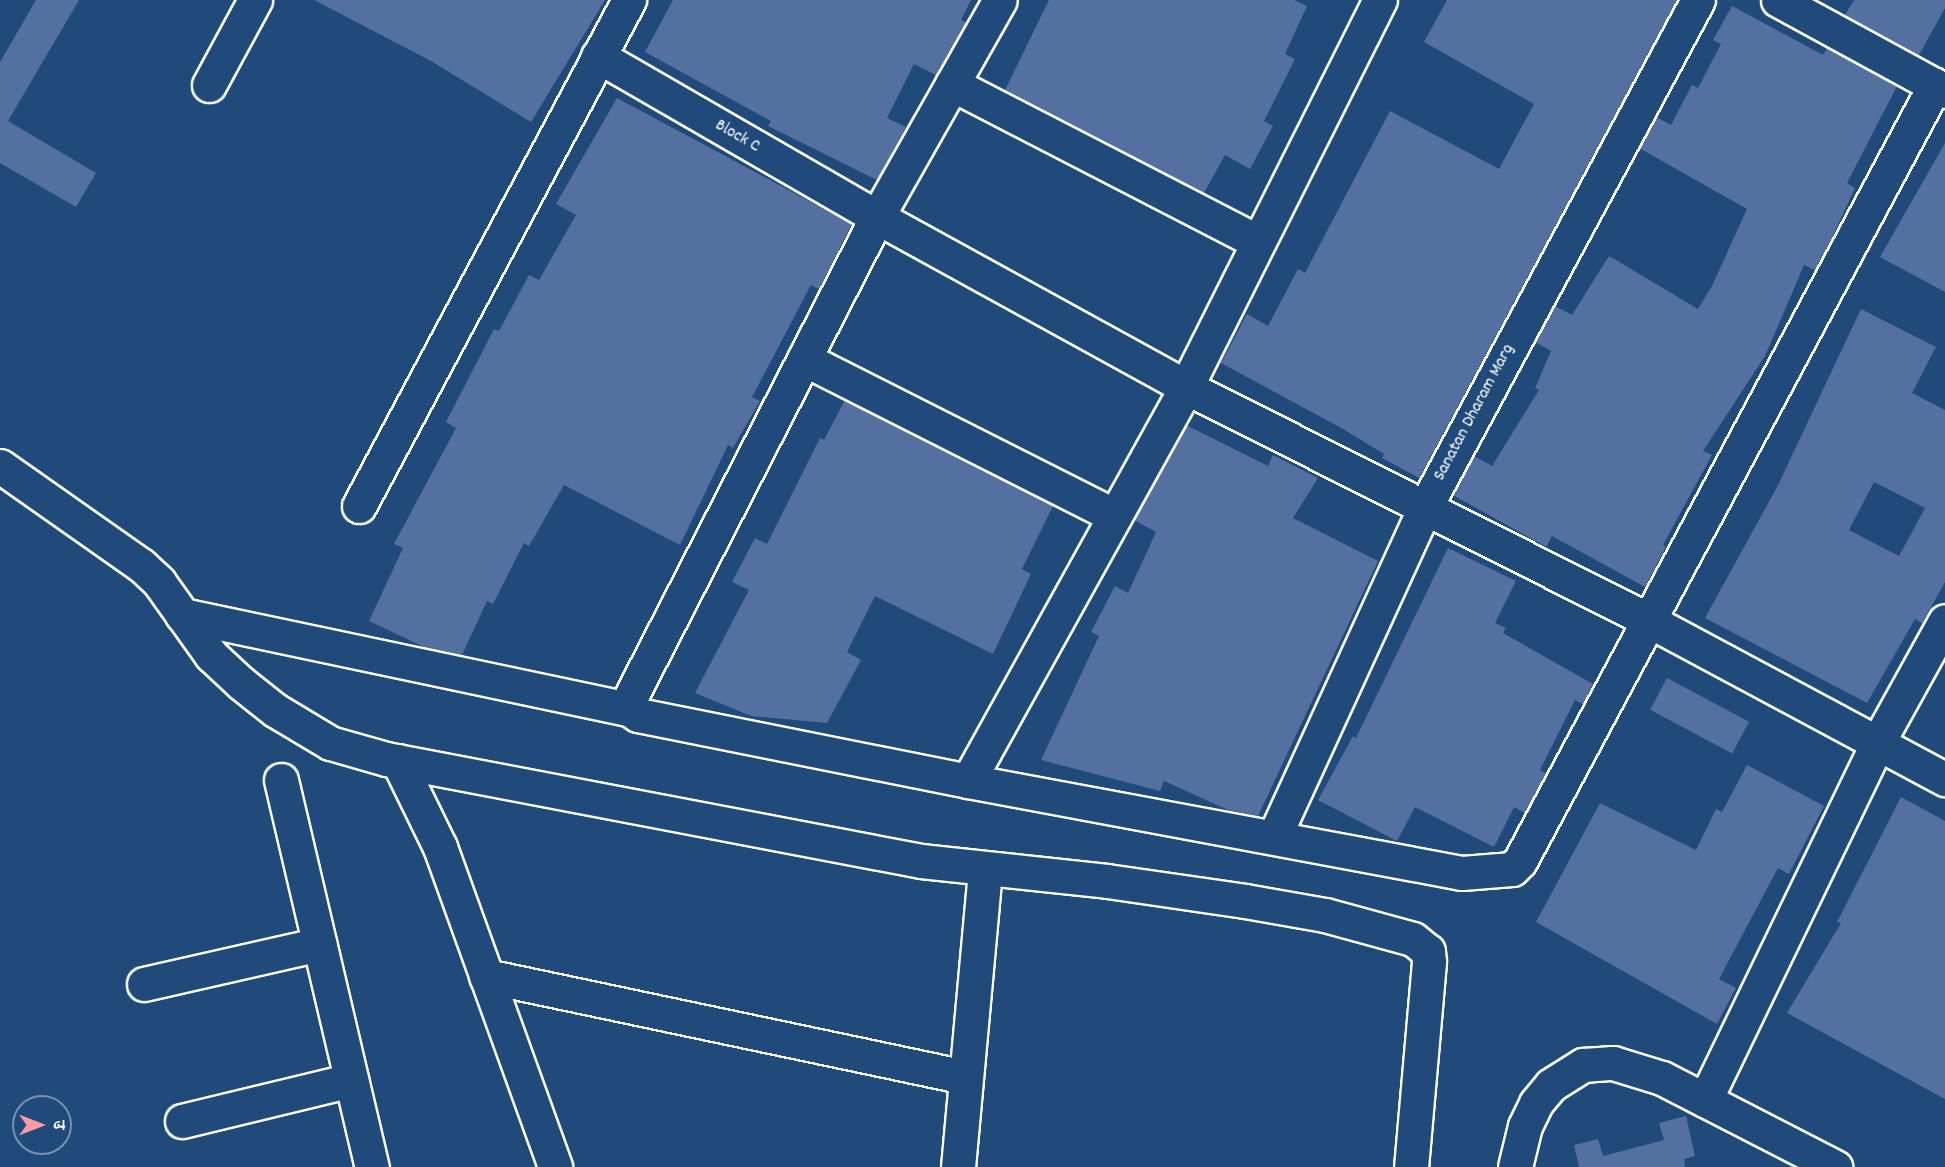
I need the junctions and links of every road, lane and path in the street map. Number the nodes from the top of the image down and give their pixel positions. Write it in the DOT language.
graph roads {
  1 [pos="255,0"];
  2 [pos="629,0"];
  3 [pos="1000,0"];
  4 [pos="1380,0"];
  5 [pos="1698,0"];
  6 [pos="1778,0"];
  7 [pos="598,56"];
  8 [pos="952,84"];
  9 [pos="210,85"];
  10 [pos="1940,88"];
  11 [pos="877,217"];
  12 [pos="1258,242"];
  13 [pos="804,359"];
  14 [pos="1186,387"];
  15 [pos="0,466"];
  16 [pos="359,506"];
  17 [pos="1424,509"];
  18 [pos="1115,516"];
  19 [pos="182,615"];
  20 [pos="1647,620"];
  21 [pos="1945,621"];
  22 [pos="629,709"];
  23 [pos="1878,742"];
  24 [pos="398,761"];
  25 [pos="1945,779"];
  26 [pos="281,780"];
  27 [pos="968,781"];
  28 [pos="1274,837"];
  29 [pos="985,869"];
  30 [pos="320,944"];
  31 [pos="486,976"];
  32 [pos="144,984"];
  33 [pos="965,1077"];
  34 [pos="351,1080"];
  35 [pos="1705,1100"];
  36 [pos="182,1121"];
  37 [pos="372,1167"];
  38 [pos="555,1167"];
  39 [pos="958,1167"];
  40 [pos="1411,1167"];
  41 [pos="1515,1167"];
  42 [pos="1835,1167"];
  1 -- 9 [label="street"];
  2 -- 7 [label="street"];
  3 -- 8 [label="street"];
  4 -- 12 [label="street"];
  5 -- 17 [label="street, Sanatan Dharam Marg"];
  6 -- 10 [label="street"];
  7 -- 11 [label="street, Block C"];
  7 -- 16 [label="street"];
  8 -- 11 [label="street"];
  8 -- 12 [label="street"];
  10 -- 20 [label="street"];
  11 -- 13 [label="street"];
  11 -- 14 [label="street, Block C"];
  12 -- 14 [label="street"];
  13 -- 18 [label="street"];
  13 -- 22 [label="street"];
  14 -- 17 [label="street, Block C"];
  14 -- 18 [label="street"];
  15 -- 19 [label="street"];
  17 -- 20 [label="street, Block C"];
  17 -- 28 [label="street, Sanatan Dharam Marg"];
  18 -- 27 [label="street"];
  19 -- 22 [label="street"];
  19 -- 24 [label="street"];
  20 -- 23 [label="street, Block C"];
  20 -- 28 [label="street"];
  21 -- 23 [label="street"];
  22 -- 27 [label="street"];
  23 -- 25 [label="street, Block C"];
  23 -- 35 [label="street"];
  24 -- 29 [label="street"];
  24 -- 31 [label="street"];
  26 -- 30 [label="street"];
  27 -- 28 [label="street"];
  29 -- 33 [label="street"];
  29 -- 40 [label="street"];
  30 -- 32 [label="street"];
  30 -- 34 [label="street"];
  31 -- 33 [label="street"];
  31 -- 38 [label="street"];
  33 -- 39 [label="street"];
  34 -- 36 [label="street"];
  34 -- 37 [label="street"];
  35 -- 41 [label="street"];
  35 -- 42 [label="street"];
}
